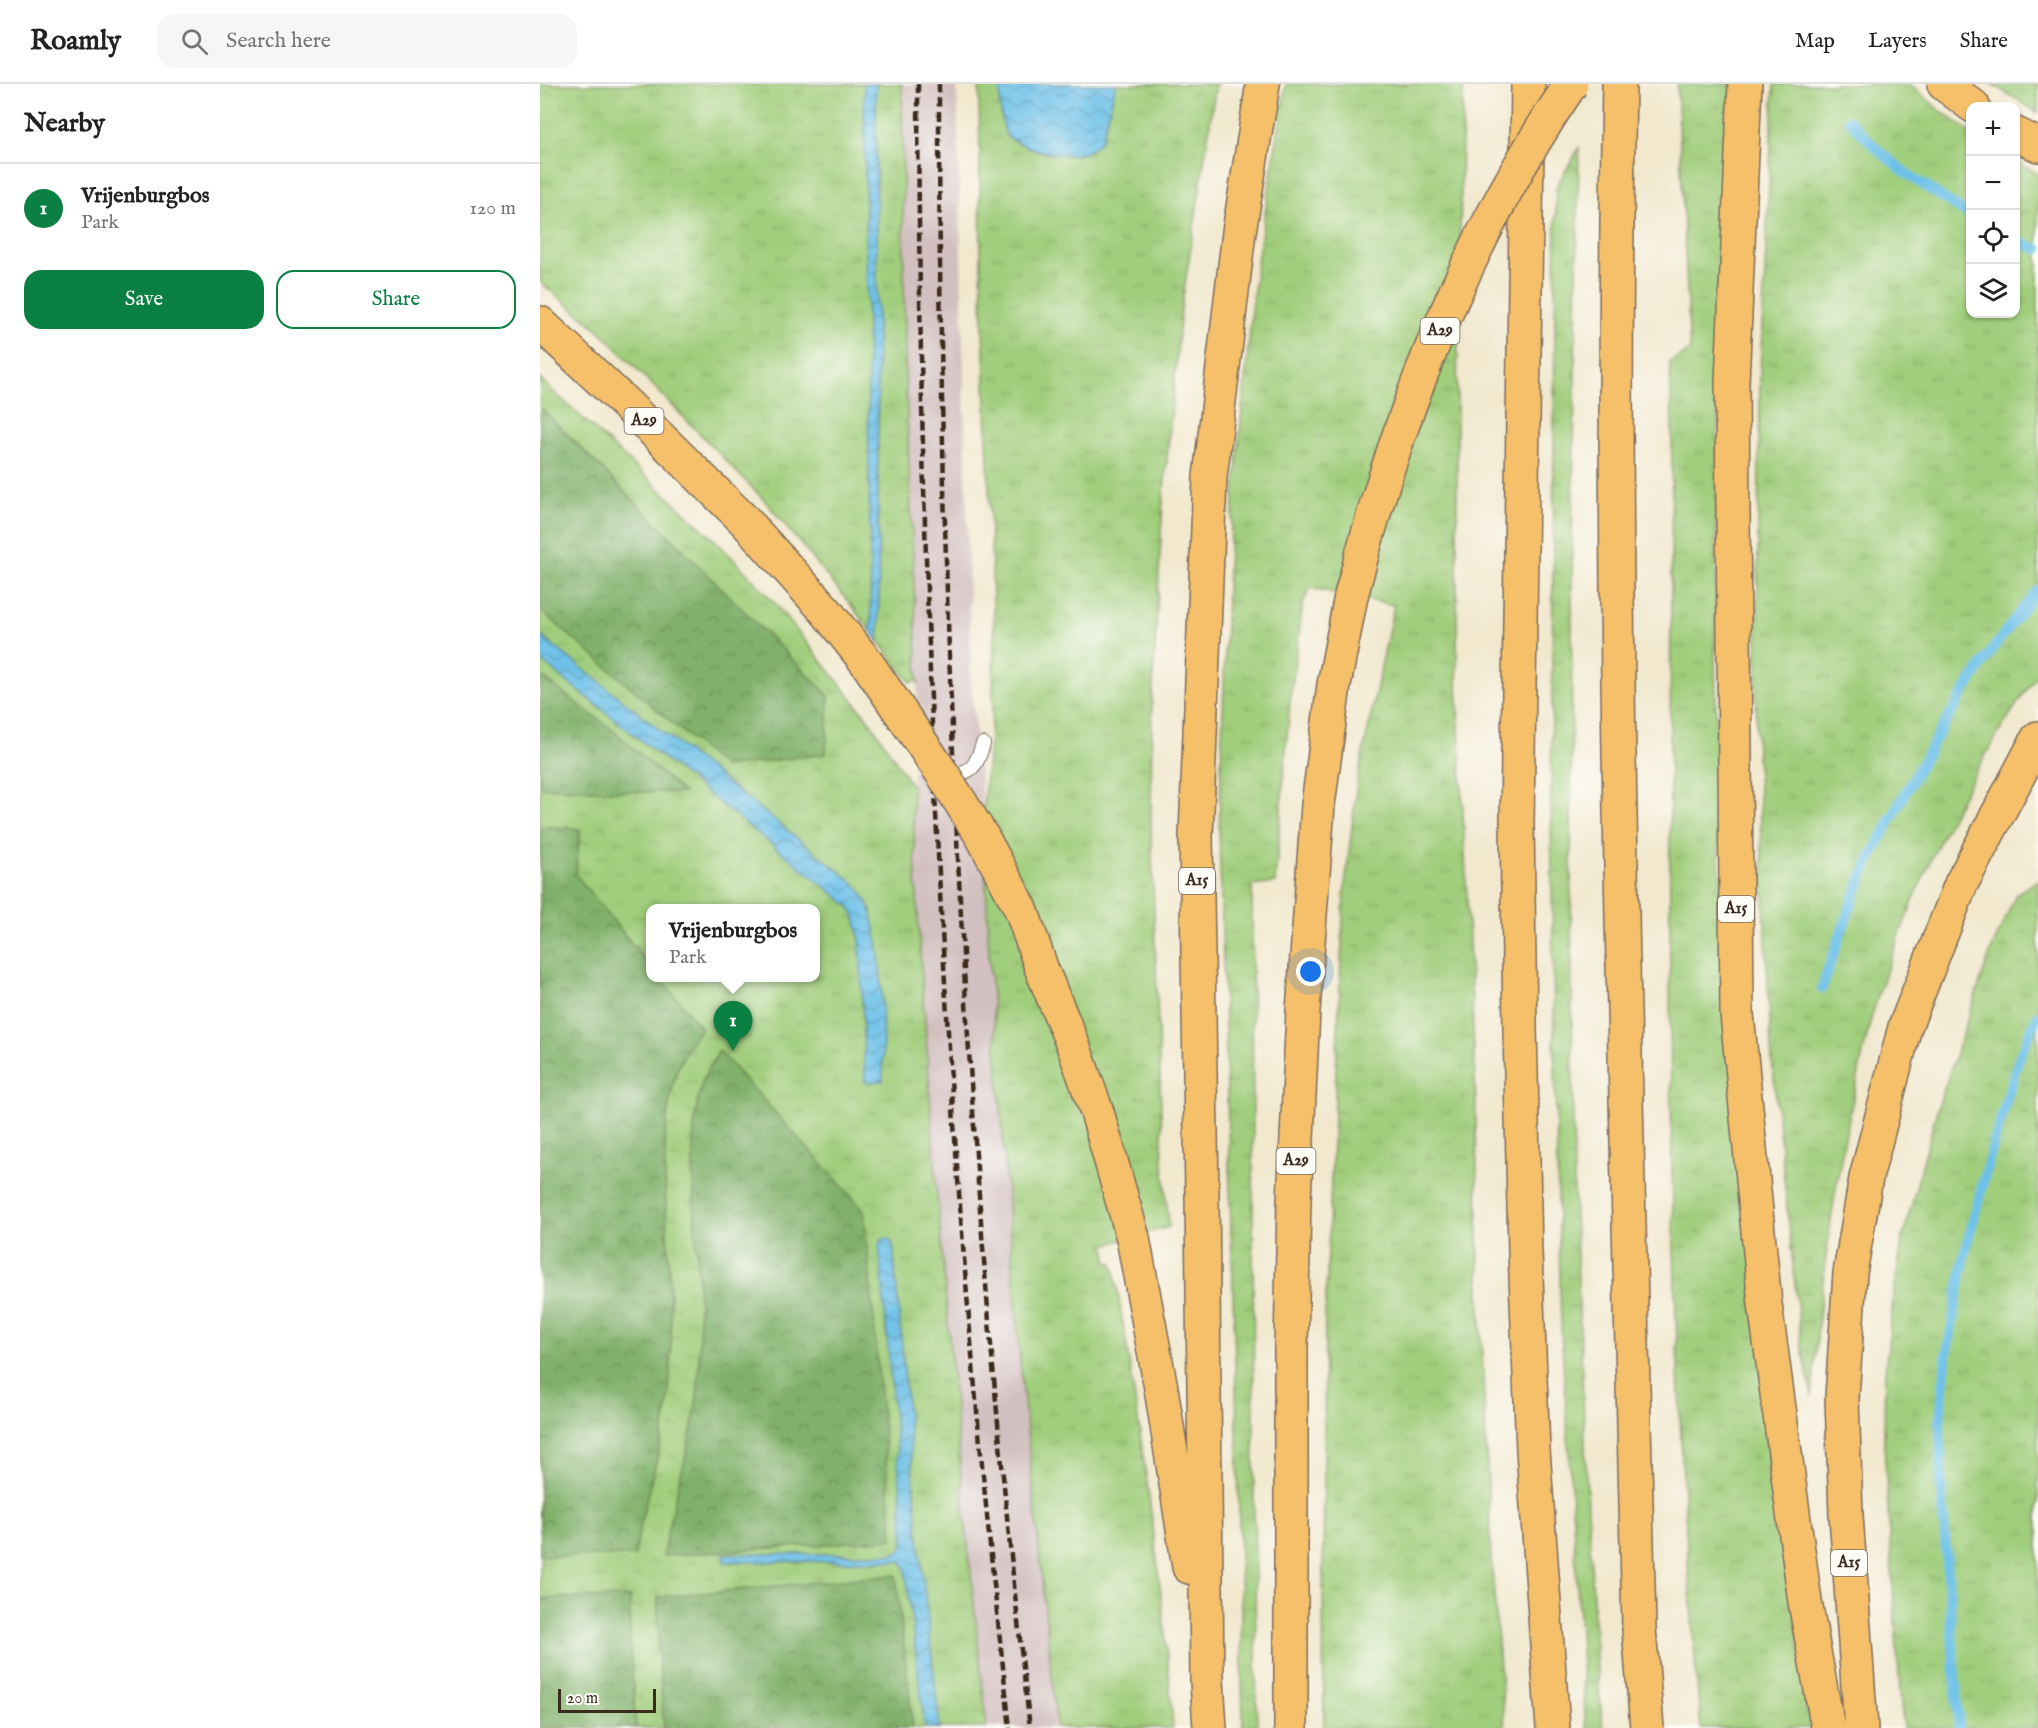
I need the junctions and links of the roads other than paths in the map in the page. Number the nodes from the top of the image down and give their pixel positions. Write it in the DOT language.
graph roads {
  1 [pos="1263,84"];
  2 [pos="1528,84"];
  3 [pos="1571,84"];
  4 [pos="1619,84"];
  5 [pos="1745,84"];
  6 [pos="1944,84"];
  7 [pos="1968,102"];
  8 [pos="2020,136"];
  9 [pos="2038,145"];
  10 [pos="540,323"];
  11 [pos="2038,738"];
  12 [pos="982,744"];
  13 [pos="934,776"];
  14 [pos="1207,1681"];
  15 [pos="1210,1728"];
  16 [pos="1291,1728"];
  17 [pos="1553,1728"];
  18 [pos="1647,1728"];
  19 [pos="1828,1728"];
  20 [pos="1861,1728"];
  1 -- 14 [label="highway, A15"];
  2 -- 17 [label="highway"];
  3 -- 16 [label="highway, A29, bridge"];
  4 -- 18 [label="highway"];
  5 -- 19 [label="highway, A15"];
  6 -- 7 [label="highway"];
  8 -- 9 [label="highway"];
  10 -- 14 [label="highway, A29, bridge"];
  11 -- 20 [label="highway, A15"];
  12 -- 13 [label="lane"];
  14 -- 15 [label="highway, A15"];
}
